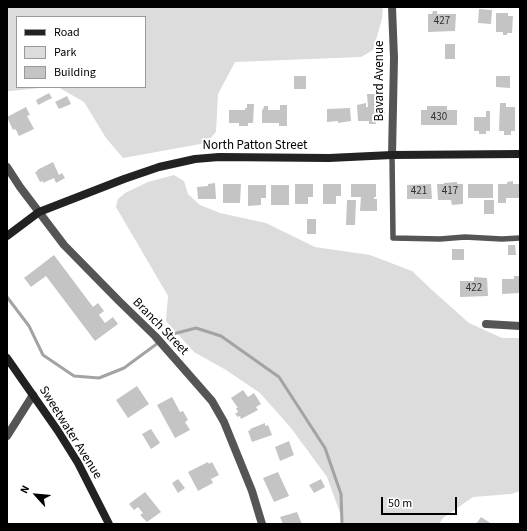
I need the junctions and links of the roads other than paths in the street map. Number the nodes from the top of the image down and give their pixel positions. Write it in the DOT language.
graph roads {
  1 [pos="392,7"];
  2 [pos="520,154"];
  3 [pos="392,155"];
  4 [pos="7,167"];
  5 [pos="39,212"];
  6 [pos="7,236"];
  7 [pos="520,238"];
  8 [pos="486,324"];
  9 [pos="520,326"];
  10 [pos="7,358"];
  11 [pos="33,395"];
  12 [pos="7,436"];
  13 [pos="109,524"];
  14 [pos="262,524"];
  1 -- 3 [label="street, Bavard Avenue"];
  2 -- 3 [label="street, North Patton Street"];
  3 -- 5 [label="street, North Patton Street"];
  3 -- 7 [label="lane"];
  4 -- 5 [label="street, Branch Street"];
  5 -- 6 [label="street, North Patton Street"];
  5 -- 14 [label="street, Branch Street"];
  8 -- 9 [label="street"];
  10 -- 11 [label="street, Sweetwater Avenue"];
  11 -- 12 [label="street"];
  11 -- 13 [label="street, Sweetwater Avenue"];
}
